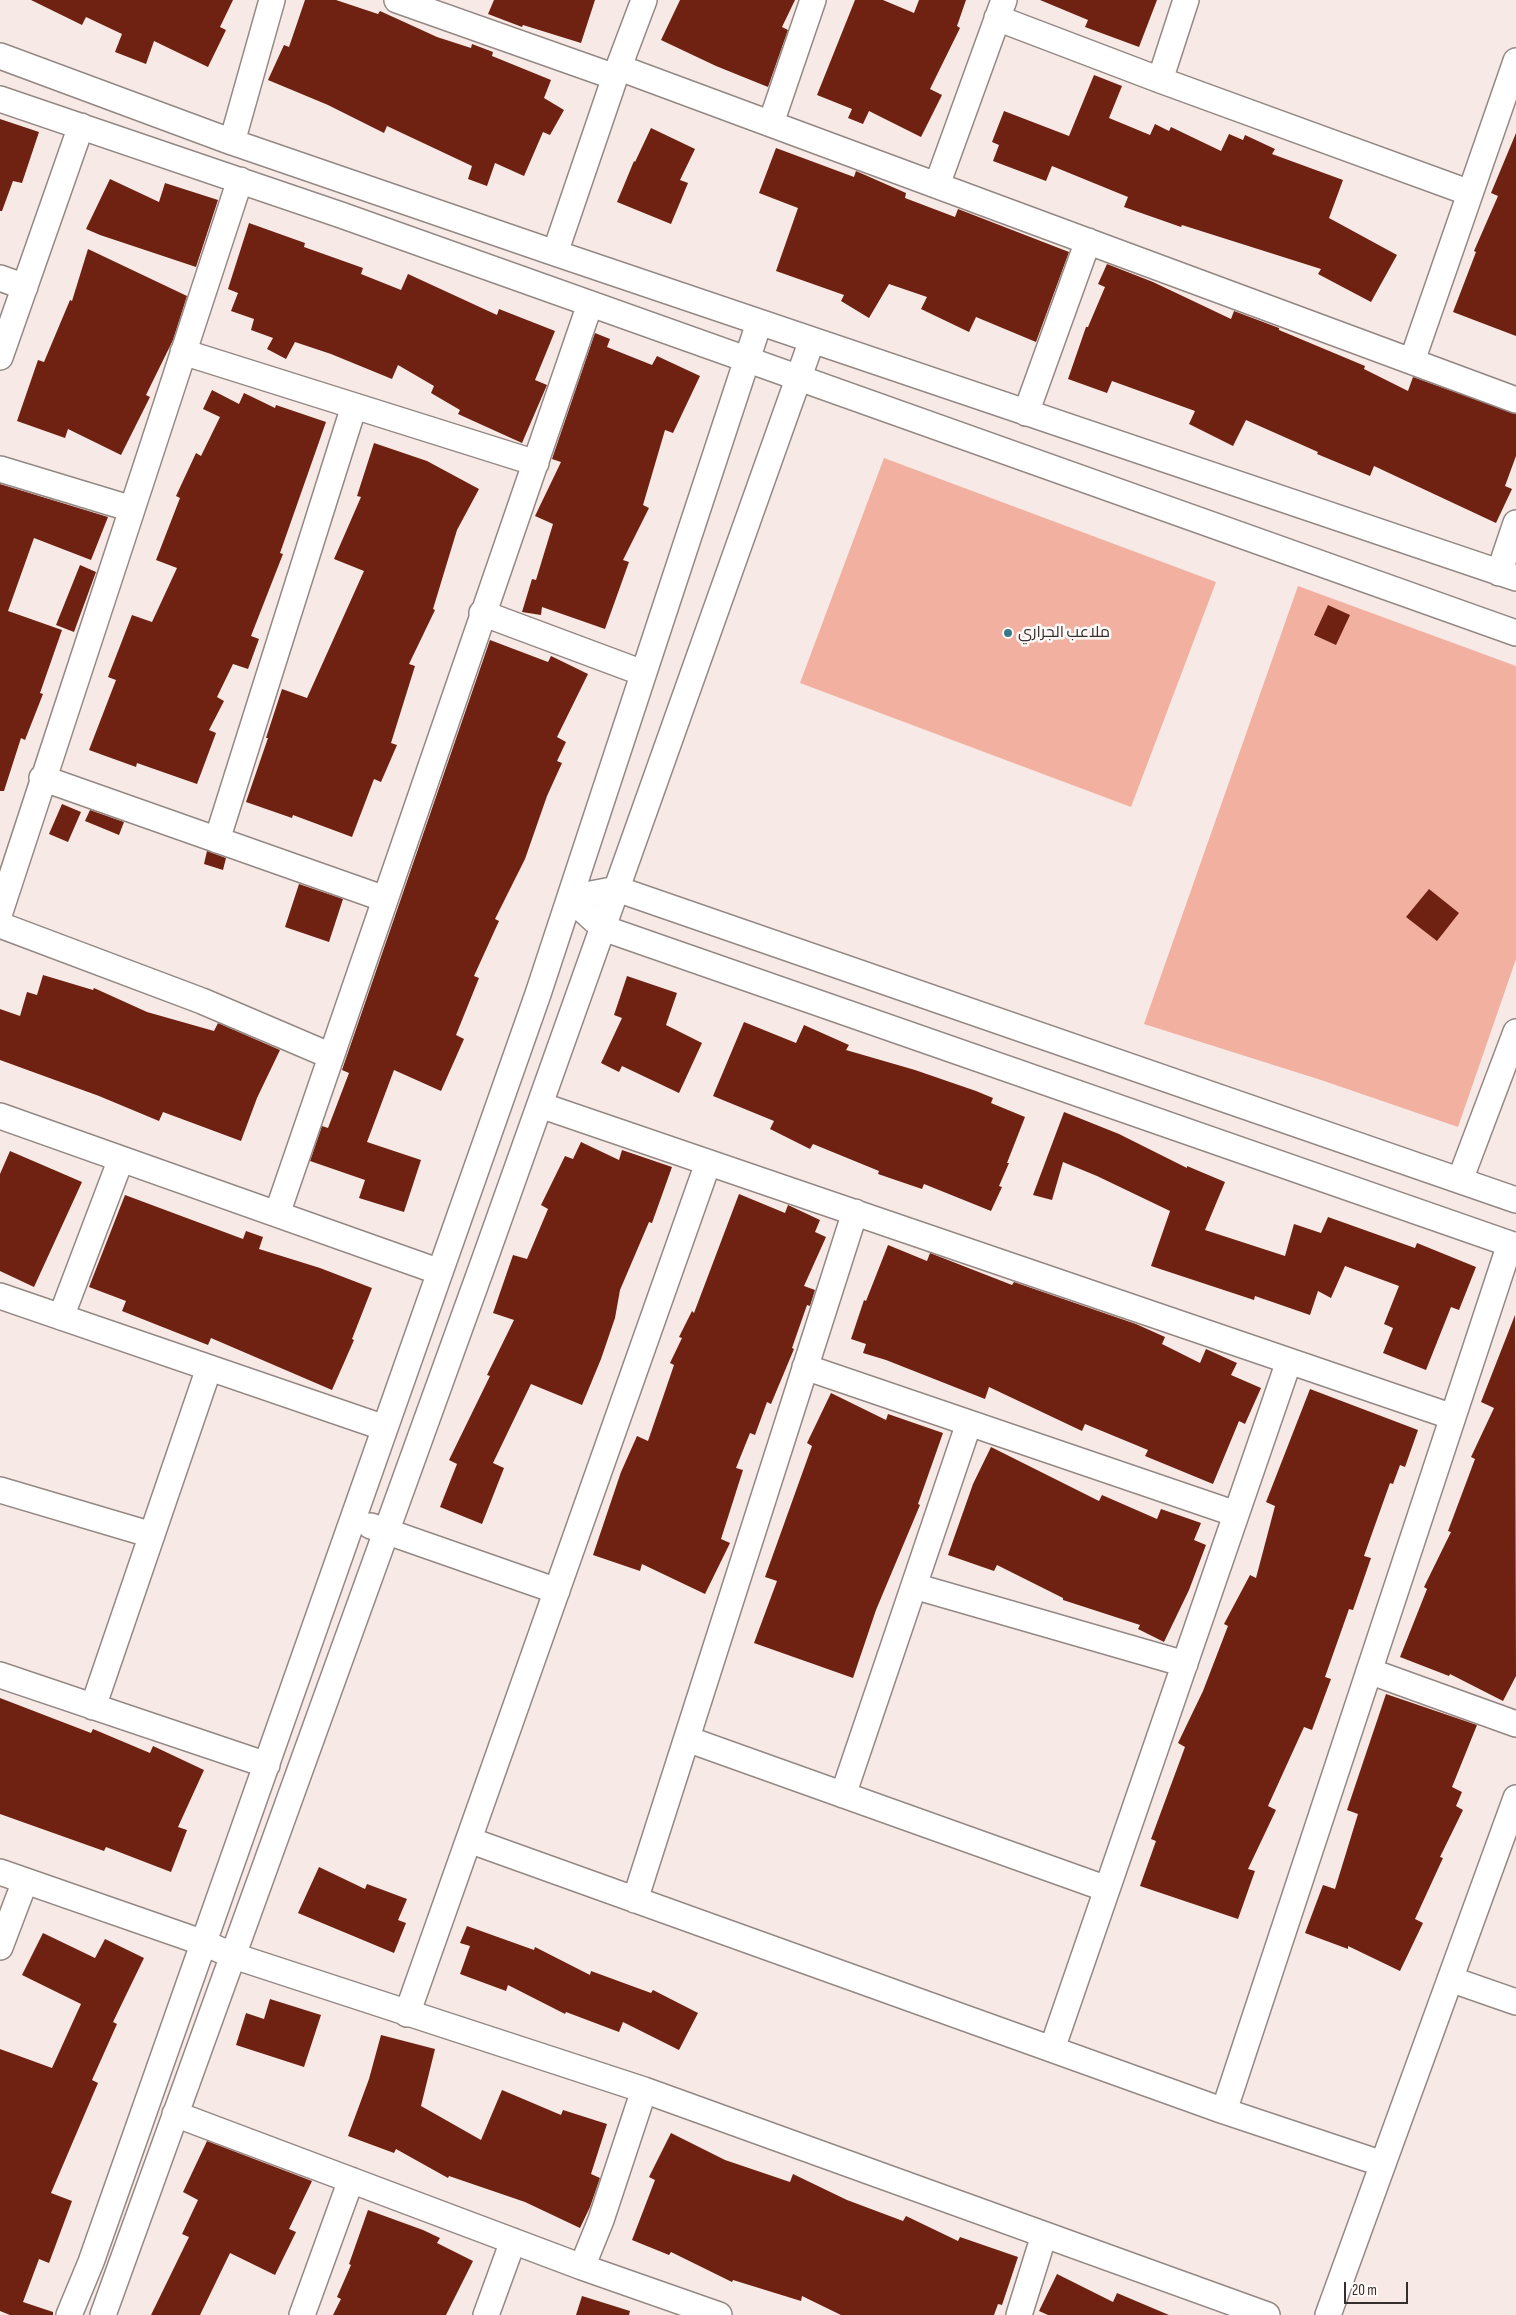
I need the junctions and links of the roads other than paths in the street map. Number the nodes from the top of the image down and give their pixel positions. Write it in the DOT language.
graph roads {
  1 [pos="272,0"];
  2 [pos="397,0"];
  3 [pos="644,0"];
  4 [pos="813,0"];
  5 [pos="1186,0"];
  6 [pos="428,5"];
  7 [pos="1000,9"];
  8 [pos="0,56"];
  9 [pos="1516,61"];
  10 [pos="618,72"];
  11 [pos="1160,80"];
  12 [pos="0,99"];
  13 [pos="771,123"];
  14 [pos="81,126"];
  15 [pos="232,142"];
  16 [pos="240,180"];
  17 [pos="937,185"];
  18 [pos="1470,193"];
  19 [pos="1088,241"];
  20 [pos="555,254"];
  21 [pos="0,278"];
  22 [pos="25,287"];
  23 [pos="590,304"];
  24 [pos="759,323"];
  25 [pos="812,340"];
  26 [pos="184,352"];
  27 [pos="0,357"];
  28 [pos="747,360"];
  29 [pos="1412,361"];
  30 [pos="798,378"];
  31 [pos="1516,400"];
  32 [pos="354,406"];
  33 [pos="1026,413"];
  34 [pos="536,463"];
  35 [pos="0,469"];
  36 [pos="132,508"];
  37 [pos="1516,523"];
  38 [pos="1507,576"];
  39 [pos="482,613"];
  40 [pos="1516,632"];
  41 [pos="643,673"];
  42 [pos="42,778"];
  43 [pos="217,840"];
  44 [pos="617,889"];
  45 [pos="570,898"];
  46 [pos="385,899"];
  47 [pos="0,912"];
  48 [pos="0,925"];
  49 [pos="602,928"];
  50 [pos="1516,1032"];
  51 [pos="331,1056"];
  52 [pos="540,1105"];
  53 [pos="0,1116"];
  54 [pos="121,1159"];
  55 [pos="708,1163"];
  56 [pos="1460,1180"];
  57 [pos="1516,1200"];
  58 [pos="855,1212"];
  59 [pos="277,1214"];
  60 [pos="1513,1245"];
  61 [pos="440,1272"];
  62 [pos="0,1296"];
  63 [pos="61,1317"];
  64 [pos="1289,1361"];
  65 [pos="806,1367"];
  66 [pos="209,1368"];
  67 [pos="1453,1417"];
  68 [pos="969,1423"];
  69 [pos="385,1428"];
  70 [pos="0,1490"];
  71 [pos="1236,1514"];
  72 [pos="353,1519"];
  73 [pos="387,1531"];
  74 [pos="152,1535"];
  75 [pos="914,1586"];
  76 [pos="557,1591"];
  77 [pos="1185,1664"];
  78 [pos="1369,1670"];
  79 [pos="0,1675"];
  80 [pos="93,1706"];
  81 [pos="1516,1724"];
  82 [pos="687,1739"];
  83 [pos="267,1766"];
  84 [pos="843,1795"];
  85 [pos="1514,1808"];
  86 [pos="469,1840"];
  87 [pos="0,1872"];
  88 [pos="25,1881"];
  89 [pos="1108,1889"];
  90 [pos="636,1900"];
  91 [pos="204,1944"];
  92 [pos="0,1947"];
  93 [pos="234,1956"];
  94 [pos="1450,1979"];
  95 [pos="1516,2002"];
  96 [pos="407,2014"];
  97 [pos="1052,2049"];
  98 [pos="644,2090"];
  99 [pos="1224,2111"];
  100 [pos="176,2114"];
  101 [pos="1383,2164"];
  102 [pos="351,2180"];
  103 [pos="1044,2235"];
  104 [pos="513,2241"];
  105 [pos="582,2267"];
  106 [pos="69,2315"];
  107 [pos="103,2315"];
  108 [pos="302,2315"];
  109 [pos="486,2315"];
  110 [pos="719,2315"];
  111 [pos="1019,2315"];
  112 [pos="1267,2315"];
  113 [pos="1328,2315"];
  1 -- 15 [label="street"];
  2 -- 6 [label="street"];
  3 -- 10 [label="street"];
  4 -- 13 [label="street"];
  5 -- 11 [label="street"];
  6 -- 10 [label="street"];
  7 -- 11 [label="street"];
  7 -- 17 [label="street"];
  8 -- 15 [label="street"];
  9 -- 18 [label="street"];
  10 -- 13 [label="street"];
  10 -- 20 [label="street"];
  11 -- 18 [label="street"];
  12 -- 14 [label="street"];
  13 -- 17 [label="street"];
  14 -- 16 [label="street"];
  14 -- 22 [label="street"];
  15 -- 20 [label="street"];
  16 -- 23 [label="street"];
  16 -- 26 [label="street"];
  17 -- 19 [label="street"];
  18 -- 29 [label="street"];
  19 -- 29 [label="street"];
  19 -- 33 [label="street"];
  20 -- 24 [label="street"];
  21 -- 22 [label="street"];
  22 -- 27 [label="street"];
  23 -- 28 [label="street"];
  23 -- 34 [label="street"];
  24 -- 25 [label="street"];
  24 -- 28 [label="street"];
  25 -- 30 [label="street"];
  25 -- 33 [label="street"];
  26 -- 32 [label="street"];
  26 -- 36 [label="street"];
  28 -- 30 [label="street"];
  28 -- 41 [label="street"];
  29 -- 31 [label="street"];
  30 -- 40 [label="street"];
  30 -- 44 [label="street"];
  32 -- 34 [label="street"];
  32 -- 43 [label="street"];
  33 -- 38 [label="street"];
  34 -- 39 [label="street"];
  35 -- 36 [label="street"];
  36 -- 42 [label="street"];
  37 -- 38 [label="street"];
  39 -- 41 [label="street"];
  39 -- 46 [label="street"];
  41 -- 45 [label="street"];
  42 -- 43 [label="street"];
  42 -- 47 [label="street"];
  43 -- 46 [label="street"];
  44 -- 45 [label="street"];
  44 -- 49 [label="street"];
  44 -- 56 [label="street"];
  45 -- 49 [label="street"];
  45 -- 61 [label="street"];
  46 -- 51 [label="street"];
  48 -- 51 [label="street"];
  49 -- 52 [label="street"];
  49 -- 60 [label="street"];
  50 -- 56 [label="street"];
  51 -- 59 [label="street"];
  52 -- 55 [label="street"];
  52 -- 73 [label="street"];
  53 -- 54 [label="street"];
  54 -- 59 [label="street"];
  54 -- 63 [label="street"];
  55 -- 58 [label="street"];
  55 -- 76 [label="street"];
  56 -- 57 [label="street"];
  58 -- 64 [label="street"];
  58 -- 65 [label="street"];
  59 -- 61 [label="street"];
  60 -- 67 [label="street"];
  61 -- 69 [label="street"];
  62 -- 63 [label="street"];
  63 -- 66 [label="street"];
  64 -- 67 [label="street"];
  64 -- 71 [label="street"];
  65 -- 68 [label="street"];
  65 -- 82 [label="street"];
  66 -- 69 [label="street"];
  66 -- 74 [label="street"];
  67 -- 78 [label="street"];
  68 -- 71 [label="street"];
  68 -- 75 [label="street"];
  69 -- 72 [label="street"];
  70 -- 74 [label="street"];
  71 -- 77 [label="street"];
  72 -- 73 [label="street"];
  72 -- 83 [label="street"];
  73 -- 76 [label="street"];
  73 -- 93 [label="street"];
  74 -- 80 [label="street"];
  75 -- 77 [label="street"];
  75 -- 84 [label="street"];
  76 -- 86 [label="street"];
  77 -- 89 [label="street"];
  78 -- 81 [label="street"];
  78 -- 99 [label="street"];
  79 -- 80 [label="street"];
  80 -- 83 [label="street"];
  82 -- 84 [label="street"];
  82 -- 90 [label="street"];
  83 -- 91 [label="street"];
  84 -- 89 [label="street"];
  85 -- 94 [label="street"];
  86 -- 90 [label="street"];
  86 -- 96 [label="street"];
  87 -- 88 [label="street"];
  88 -- 91 [label="street"];
  88 -- 92 [label="street"];
  89 -- 97 [label="street"];
  90 -- 97 [label="street"];
  91 -- 93 [label="street"];
  91 -- 106 [label="street"];
  93 -- 96 [label="street"];
  93 -- 100 [label="street"];
  94 -- 95 [label="street"];
  94 -- 101 [label="street"];
  96 -- 98 [label="street"];
  97 -- 99 [label="street"];
  98 -- 103 [label="street"];
  98 -- 105 [label="street"];
  99 -- 101 [label="street"];
  100 -- 102 [label="street"];
  100 -- 107 [label="street"];
  101 -- 113 [label="street"];
  102 -- 104 [label="street"];
  102 -- 108 [label="street"];
  103 -- 111 [label="street"];
  103 -- 112 [label="street"];
  104 -- 105 [label="street"];
  104 -- 109 [label="street"];
  105 -- 110 [label="street"];
}
